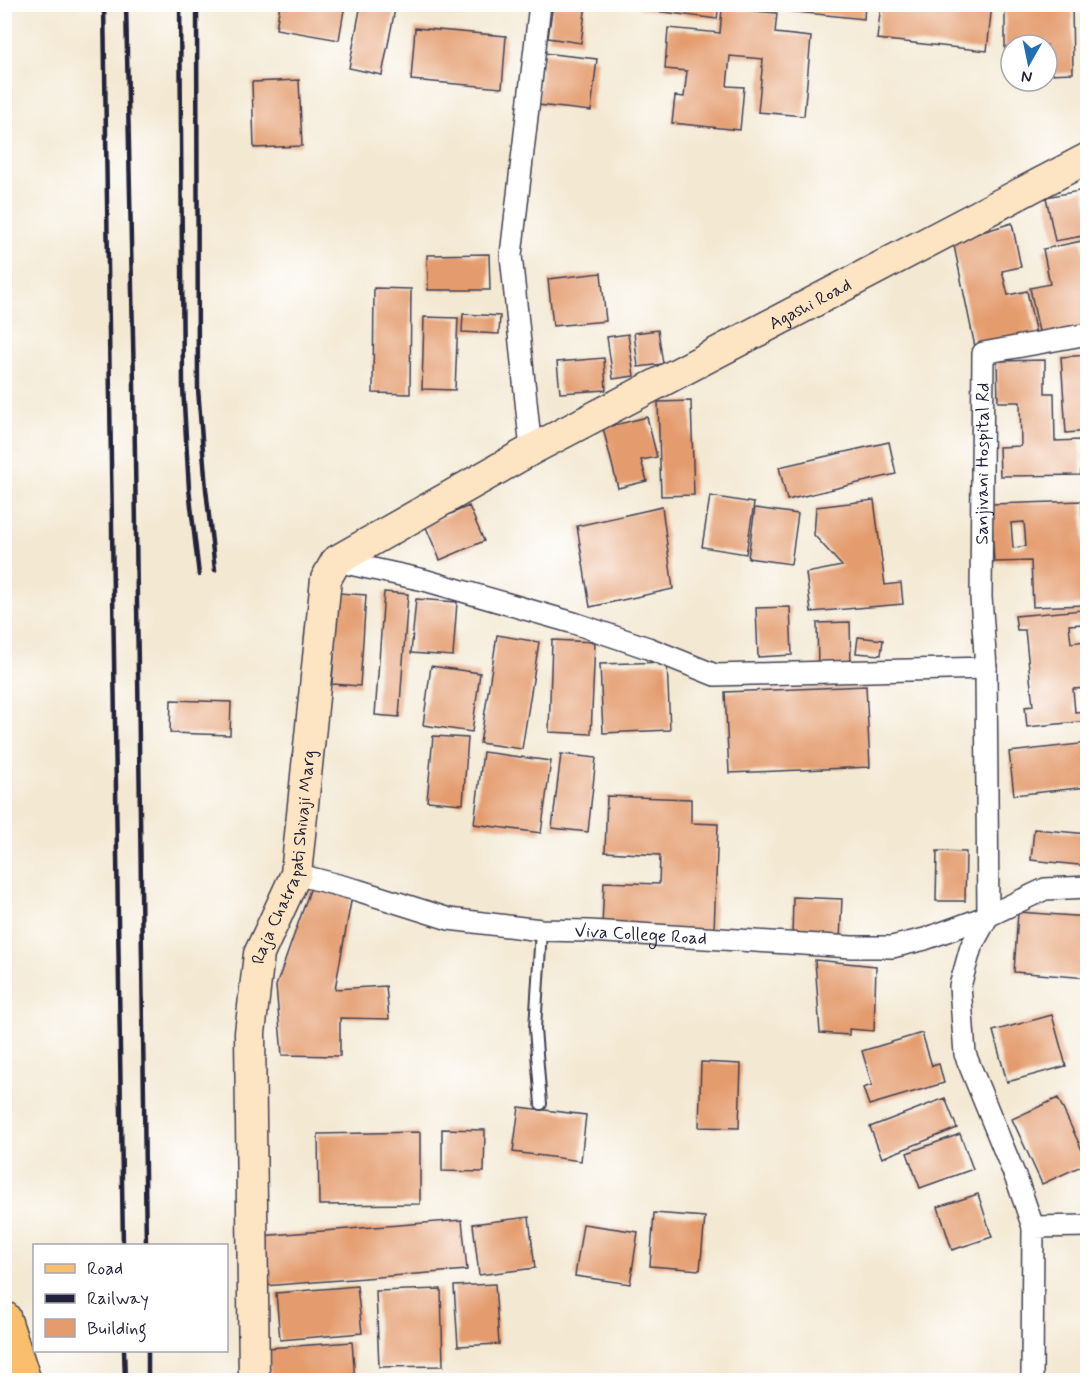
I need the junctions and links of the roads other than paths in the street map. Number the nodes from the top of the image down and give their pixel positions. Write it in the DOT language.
graph roads {
  1 [pos="540,4"];
  2 [pos="1088,158"];
  3 [pos="1088,334"];
  4 [pos="531,450"];
  5 [pos="336,561"];
  6 [pos="978,668"];
  7 [pos="297,874"];
  8 [pos="1088,887"];
  9 [pos="988,916"];
  10 [pos="541,930"];
  11 [pos="541,1104"];
  12 [pos="1088,1226"];
  13 [pos="1033,1227"];
  14 [pos="4,1318"];
  15 [pos="24,1380"];
  16 [pos="254,1380"];
  17 [pos="1032,1380"];
  1 -- 4 [label="street"];
  2 -- 4 [label="street, Agashi Road"];
  3 -- 6 [label="street, Sanjivani Hospital Rd"];
  4 -- 5 [label="street"];
  5 -- 6 [label="street"];
  5 -- 7 [label="street, Raja Chatrapati Shivaji Marg"];
  6 -- 9 [label="street"];
  7 -- 10 [label="street, Viva College Road"];
  7 -- 16 [label="street, Raja Chatrapati Shivaji Marg"];
  8 -- 9 [label="street, Viva College Road"];
  9 -- 10 [label="street, Viva College Road"];
  9 -- 13 [label="street"];
  10 -- 11 [label="lane"];
  12 -- 13 [label="street"];
  13 -- 17 [label="street"];
  14 -- 15 [label="main road"];
}
